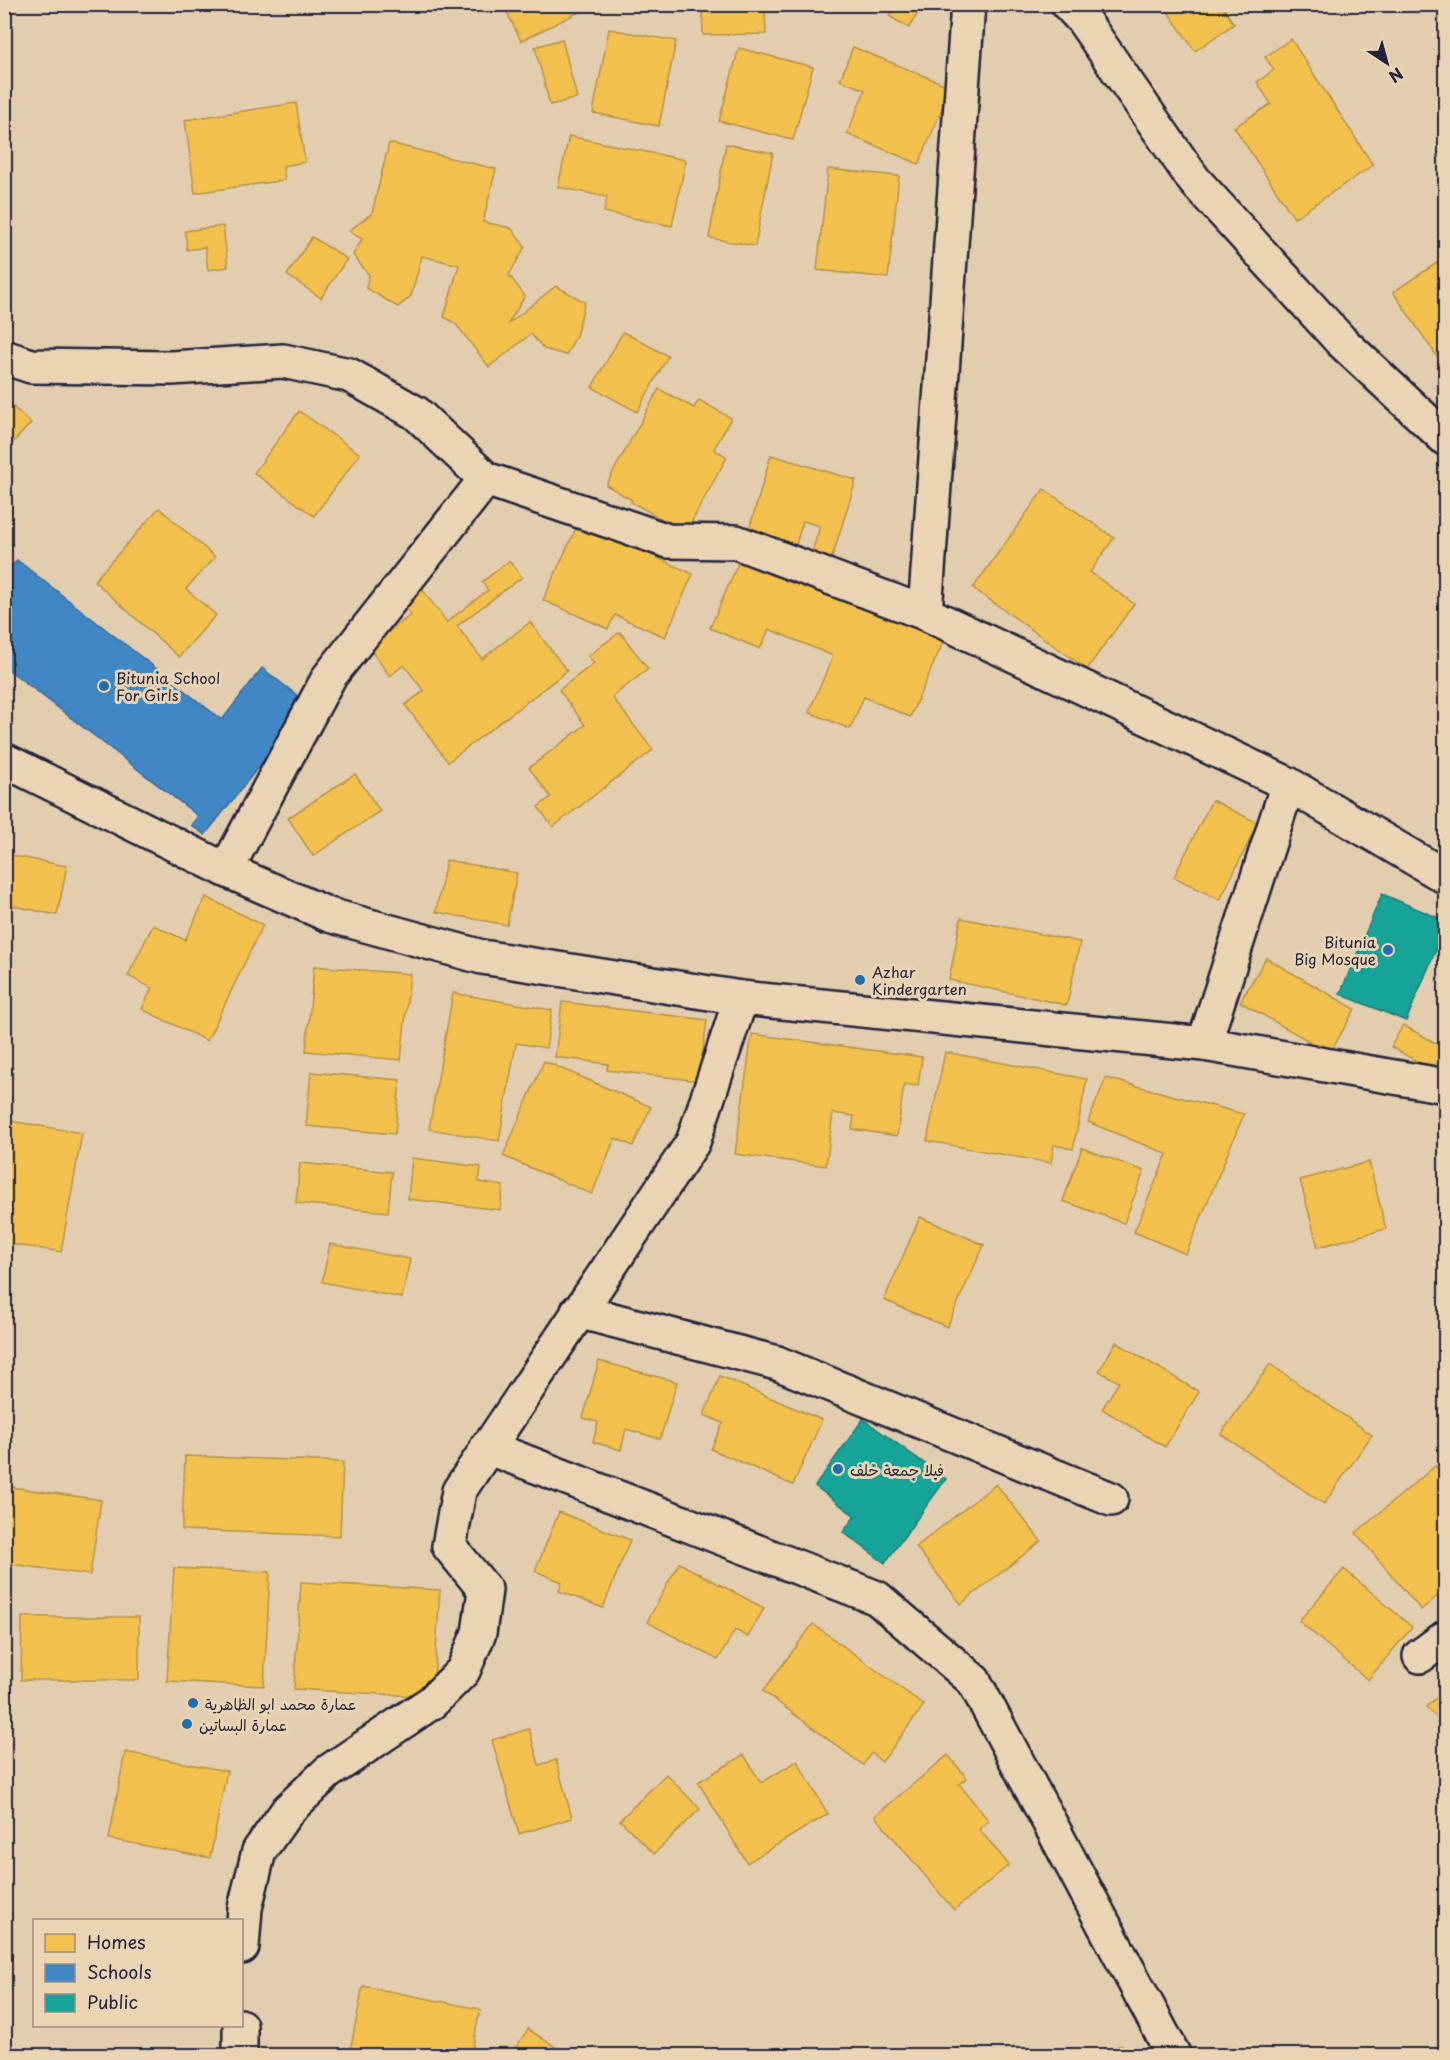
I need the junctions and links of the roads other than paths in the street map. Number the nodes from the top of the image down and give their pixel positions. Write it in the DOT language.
graph roads {
  1 [pos="968,4"];
  2 [pos="1068,4"];
  3 [pos="4,357"];
  4 [pos="1446,439"];
  5 [pos="486,479"];
  6 [pos="925,613"];
  7 [pos="4,760"];
  8 [pos="1288,784"];
  9 [pos="226,870"];
  10 [pos="1446,877"];
  11 [pos="741,998"];
  12 [pos="1204,1044"];
  13 [pos="1446,1086"];
  14 [pos="579,1311"];
  15 [pos="487,1448"];
  16 [pos="1111,1499"];
  17 [pos="1446,1637"];
  18 [pos="1420,1656"];
  19 [pos="243,1934"];
  20 [pos="240,2027"];
  21 [pos="240,2055"];
  22 [pos="1174,2055"];
  1 -- 6 [label="street"];
  2 -- 4 [label="street"];
  3 -- 5 [label="street"];
  5 -- 6 [label="street"];
  5 -- 9 [label="street"];
  6 -- 8 [label="street"];
  7 -- 9 [label="street"];
  8 -- 10 [label="street"];
  8 -- 12 [label="street"];
  9 -- 11 [label="street"];
  11 -- 12 [label="street"];
  11 -- 14 [label="street"];
  12 -- 13 [label="street"];
  14 -- 15 [label="street"];
  14 -- 16 [label="street"];
  15 -- 19 [label="street"];
  15 -- 22 [label="street"];
  17 -- 18 [label="street"];
  20 -- 21 [label="street"];
}
